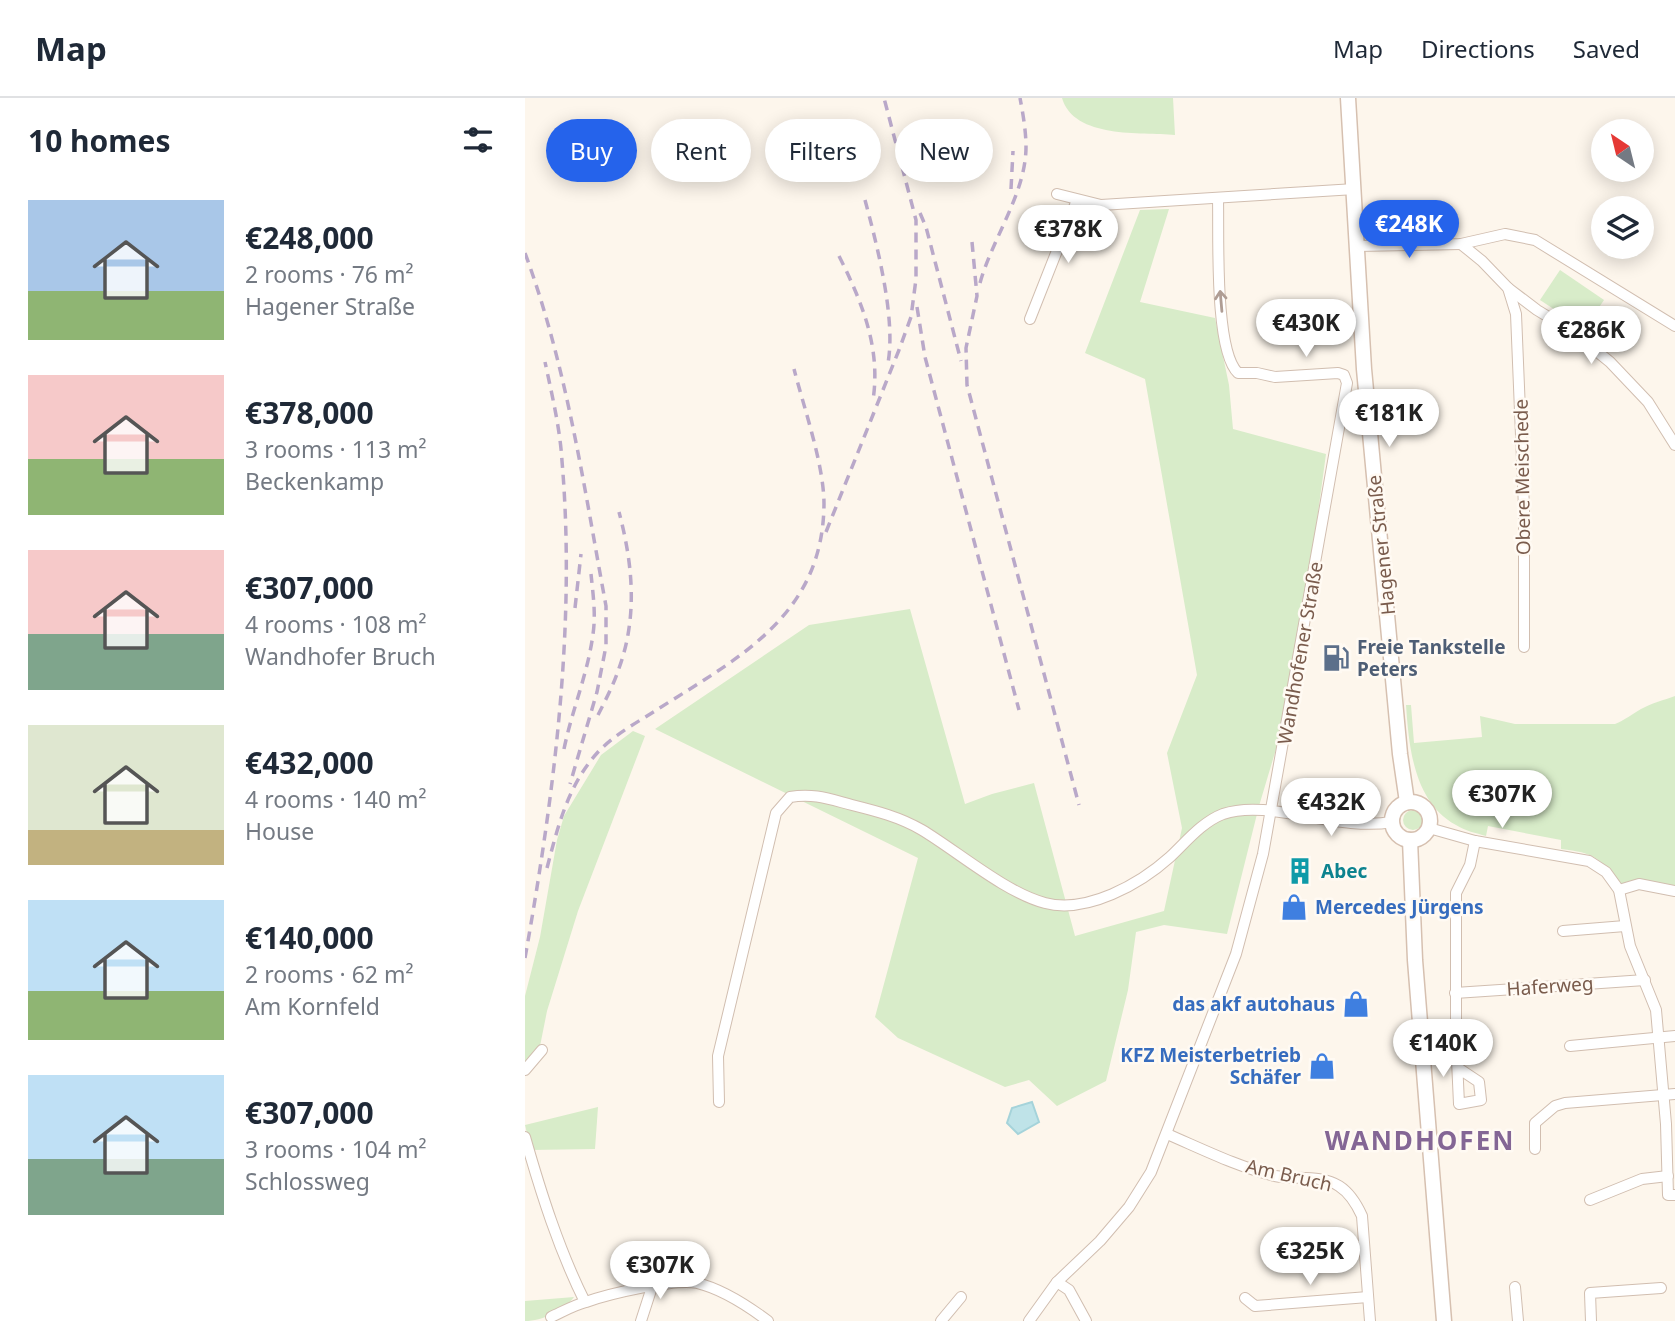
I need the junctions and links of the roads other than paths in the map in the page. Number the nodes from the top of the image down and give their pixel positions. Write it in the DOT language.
graph roads {
  1 [pos="1348,98"];
  2 [pos="1355,189"];
  3 [pos="1057,194"];
  4 [pos="1219,199"];
  5 [pos="1077,200"];
  6 [pos="1461,244"];
  7 [pos="1357,247"];
  8 [pos="1508,288"];
  9 [pos="1030,319"];
  10 [pos="1675,326"];
  11 [pos="1675,445"];
  12 [pos="1524,647"];
  13 [pos="1408,802"];
  14 [pos="1271,811"];
  15 [pos="1392,822"];
  16 [pos="1429,828"];
  17 [pos="1410,840"];
  18 [pos="1475,841"];
  19 [pos="1619,890"];
  20 [pos="1675,891"];
  21 [pos="1625,926"];
  22 [pos="1563,931"];
  23 [pos="1645,980"];
  24 [pos="1455,993"];
  25 [pos="1675,1036"];
  26 [pos="1660,1037"];
  27 [pos="1570,1046"];
  28 [pos="542,1049"];
  29 [pos="1458,1068"];
  30 [pos="525,1070"];
  31 [pos="1663,1094"];
  32 [pos="1675,1094"];
  33 [pos="719,1102"];
  34 [pos="1167,1134"];
  35 [pos="525,1137"];
  36 [pos="1535,1149"];
  37 [pos="1671,1156"];
  38 [pos="1668,1176"];
  39 [pos="1675,1195"];
  40 [pos="1590,1200"];
  41 [pos="1057,1282"];
  42 [pos="652,1287"];
  43 [pos="1515,1287"];
  44 [pos="1661,1288"];
  45 [pos="961,1297"];
  46 [pos="1368,1297"];
  47 [pos="1245,1298"];
  48 [pos="585,1302"];
  49 [pos="551,1317"];
  50 [pos="641,1321"];
  51 [pos="768,1321"];
  52 [pos="941,1321"];
  53 [pos="1029,1321"];
  54 [pos="1086,1321"];
  55 [pos="1370,1321"];
  56 [pos="1444,1321"];
  57 [pos="1518,1321"];
  58 [pos="1591,1321"];
  1 -- 2 [label="main road, Hagener Straße"];
  2 -- 4 [label="street"];
  2 -- 7 [label="main road, Hagener Straße"];
  3 -- 5 [label="street"];
  4 -- 5 [label="street"];
  14 -- 4 [label="street, Wandhofener Straße, one-way"];
  5 -- 9 [label="street"];
  6 -- 7 [label="street"];
  6 -- 8 [label="street, Obere Meischede"];
  6 -- 10 [label="street"];
  7 -- 13 [label="main road, Hagener Straße"];
  8 -- 11 [label="street"];
  8 -- 12 [label="street, Obere Meischede"];
  13 -- 15 [label="main road"];
  13 -- 16 [label="main road"];
  14 -- 15 [label="street"];
  14 -- 33 [label="street"];
  14 -- 34 [label="street, Wandhofener Straße"];
  15 -- 17 [label="main road"];
  16 -- 17 [label="main road"];
  16 -- 18 [label="street"];
  17 -- 56 [label="main road"];
  18 -- 19 [label="street"];
  18 -- 24 [label="street"];
  19 -- 20 [label="street"];
  19 -- 21 [label="street"];
  21 -- 22 [label="street"];
  21 -- 23 [label="street"];
  23 -- 24 [label="street, Haferweg"];
  23 -- 26 [label="street"];
  24 -- 29 [label="street"];
  25 -- 26 [label="street"];
  26 -- 27 [label="street"];
  26 -- 31 [label="street"];
  28 -- 30 [label="street"];
  31 -- 32 [label="street"];
  31 -- 36 [label="street"];
  31 -- 37 [label="street"];
  34 -- 41 [label="street, Wandhofener Straße"];
  34 -- 46 [label="street, Am Bruch"];
  35 -- 48 [label="street"];
  37 -- 38 [label="street"];
  38 -- 39 [label="street"];
  38 -- 40 [label="street"];
  41 -- 53 [label="street, Wandhofener Straße"];
  41 -- 54 [label="street"];
  42 -- 48 [label="street"];
  42 -- 50 [label="street"];
  42 -- 51 [label="street"];
  43 -- 57 [label="street"];
  44 -- 58 [label="street"];
  45 -- 52 [label="street"];
  46 -- 47 [label="street"];
  46 -- 55 [label="street, Am Bruch"];
  48 -- 49 [label="street"];
}
